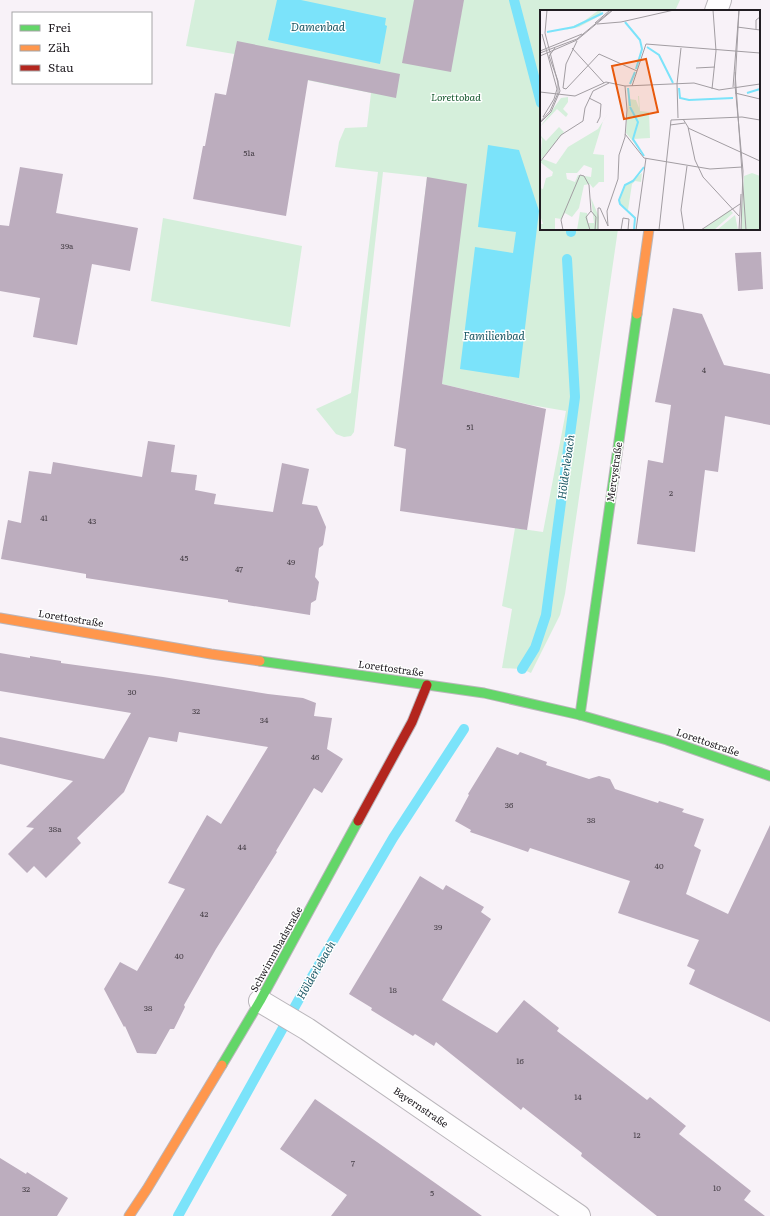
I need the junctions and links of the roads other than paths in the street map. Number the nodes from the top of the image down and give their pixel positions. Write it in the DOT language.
graph roads {
  1 [pos="720,0"];
  2 [pos="716,10"];
  3 [pos="649,230"];
  4 [pos="0,618"];
  5 [pos="427,684"];
  6 [pos="580,715"];
  7 [pos="770,776"];
  8 [pos="260,1001"];
  9 [pos="129,1216"];
  10 [pos="580,1216"];
  1 -- 2 [label="street"];
  3 -- 6 [label="street, Mercystraße"];
  4 -- 5 [label="street, Lorettostraße"];
  5 -- 6 [label="street, Lorettostraße"];
  5 -- 8 [label="street, Schwimmbadstraße"];
  6 -- 7 [label="street, Lorettostraße"];
  8 -- 9 [label="street, Schwimmbadstraße"];
  8 -- 10 [label="street, Bayernstraße"];
}
